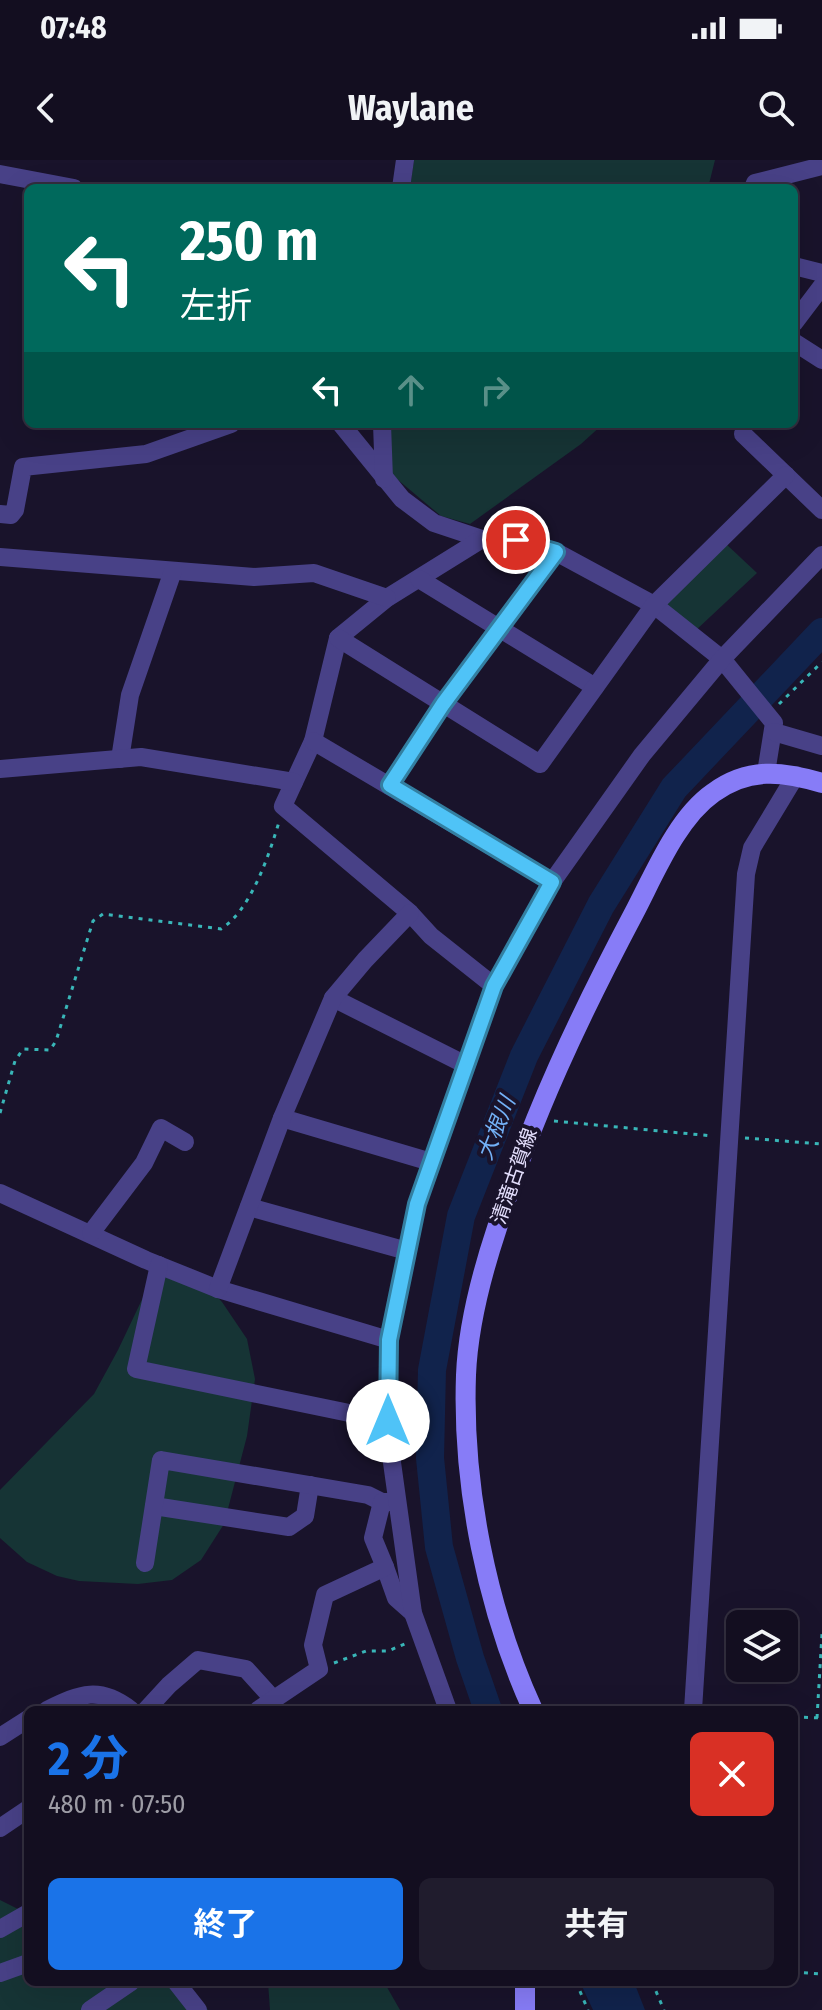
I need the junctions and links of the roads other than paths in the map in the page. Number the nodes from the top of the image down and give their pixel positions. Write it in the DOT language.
graph roads {
  1 [pos="405,160"];
  2 [pos="822,166"];
  3 [pos="0,174"];
  4 [pos="53,184"];
  5 [pos="402,184"];
  6 [pos="755,184"];
  7 [pos="798,267"];
  8 [pos="822,273"];
  9 [pos="822,286"];
  10 [pos="798,318"];
  11 [pos="798,345"];
  12 [pos="822,360"];
  13 [pos="220,428"];
  14 [pos="344,428"];
  15 [pos="382,428"];
  16 [pos="743,434"];
  17 [pos="786,475"];
  18 [pos="384,479"];
  19 [pos="822,510"];
  20 [pos="0,514"];
  21 [pos="482,539"];
  22 [pos="556,552"];
  23 [pos="822,555"];
  24 [pos="0,557"];
  25 [pos="173,571"];
  26 [pos="419,579"];
  27 [pos="387,598"];
  28 [pos="654,605"];
  29 [pos="499,628"];
  30 [pos="338,638"];
  31 [pos="724,662"];
  32 [pos="595,687"];
  33 [pos="443,704"];
  34 [pos="770,720"];
  35 [pos="313,741"];
  36 [pos="822,746"];
  37 [pos="120,759"];
  38 [pos="0,769"];
  39 [pos="766,773"];
  40 [pos="796,775"];
  41 [pos="294,782"];
  42 [pos="822,783"];
  43 [pos="390,785"];
  44 [pos="552,882"];
  45 [pos="410,913"];
  46 [pos="494,986"];
  47 [pos="333,998"];
  48 [pos="466,1065"];
  49 [pos="282,1118"];
  50 [pos="185,1142"];
  51 [pos="431,1162"];
  52 [pos="0,1193"];
  53 [pos="249,1207"];
  54 [pos="91,1233"];
  55 [pos="407,1251"];
  56 [pos="159,1265"];
  57 [pos="218,1289"];
  58 [pos="389,1340"];
  59 [pos="388,1421"];
  60 [pos="310,1485"];
  61 [pos="389,1502"];
  62 [pos="154,1506"];
  63 [pos="145,1563"];
  64 [pos="385,1567"];
  65 [pos="413,1613"];
  66 [pos="266,1705"];
  67 [pos="55,1706"];
  68 [pos="126,1706"];
  69 [pos="150,1706"];
  70 [pos="447,1706"];
  71 [pos="531,1706"];
  72 [pos="693,1706"];
  73 [pos="24,1722"];
  74 [pos="0,1737"];
  75 [pos="24,1812"];
  76 [pos="0,1828"];
  77 [pos="24,1915"];
  78 [pos="0,1929"];
  79 [pos="24,1964"];
  80 [pos="0,1973"];
  81 [pos="125,1986"];
  82 [pos="179,1986"];
  83 [pos="525,1986"];
  84 [pos="90,2010"];
  85 [pos="198,2010"];
  86 [pos="525,2010"];
  1 -- 5 [label="street"];
  2 -- 6 [label="street"];
  3 -- 4 [label="street"];
  7 -- 8 [label="street"];
  9 -- 10 [label="street"];
  11 -- 12 [label="street"];
  13 -- 20 [label="street"];
  14 -- 18 [label="street"];
  15 -- 18 [label="street"];
  16 -- 17 [label="street"];
  17 -- 19 [label="street"];
  17 -- 28 [label="street"];
  18 -- 21 [label="street"];
  21 -- 22 [label="street"];
  21 -- 26 [label="street"];
  22 -- 28 [label="street"];
  22 -- 29 [label="street"];
  23 -- 31 [label="street"];
  24 -- 25 [label="street"];
  25 -- 27 [label="street"];
  25 -- 37 [label="street"];
  26 -- 27 [label="street"];
  26 -- 29 [label="street"];
  27 -- 30 [label="street"];
  28 -- 31 [label="street"];
  28 -- 32 [label="street"];
  29 -- 32 [label="street"];
  29 -- 33 [label="street"];
  30 -- 33 [label="street"];
  30 -- 35 [label="street"];
  31 -- 34 [label="street"];
  31 -- 44 [label="street"];
  32 -- 33 [label="street"];
  33 -- 43 [label="street"];
  34 -- 36 [label="street"];
  34 -- 39 [label="street"];
  35 -- 41 [label="street"];
  35 -- 43 [label="street"];
  37 -- 38 [label="street"];
  37 -- 41 [label="street"];
  39 -- 40 [label="main road, 清滝古賀線"];
  39 -- 71 [label="main road, 清滝古賀線"];
  40 -- 42 [label="main road, 清滝古賀線"];
  40 -- 72 [label="street"];
  41 -- 45 [label="street"];
  43 -- 44 [label="street"];
  44 -- 46 [label="street"];
  45 -- 46 [label="street"];
  45 -- 47 [label="street"];
  46 -- 48 [label="street"];
  47 -- 48 [label="street"];
  47 -- 49 [label="street"];
  48 -- 51 [label="street"];
  49 -- 51 [label="street"];
  49 -- 53 [label="street"];
  50 -- 54 [label="street"];
  51 -- 55 [label="street"];
  52 -- 54 [label="street"];
  53 -- 55 [label="street"];
  53 -- 57 [label="street"];
  54 -- 56 [label="street"];
  55 -- 58 [label="street"];
  56 -- 57 [label="street"];
  56 -- 59 [label="street"];
  57 -- 58 [label="street"];
  58 -- 59 [label="street"];
  59 -- 61 [label="street"];
  60 -- 61 [label="street"];
  60 -- 62 [label="street"];
  60 -- 62 [label="street"];
  61 -- 64 [label="street"];
  61 -- 65 [label="street"];
  62 -- 63 [label="street"];
  64 -- 65 [label="street"];
  64 -- 66 [label="street"];
  65 -- 70 [label="street"];
  66 -- 69 [label="street"];
  67 -- 68 [label="street"];
  73 -- 74 [label="street"];
  75 -- 76 [label="street"];
  77 -- 78 [label="street"];
  79 -- 80 [label="street"];
  81 -- 84 [label="street"];
  82 -- 85 [label="street"];
  83 -- 86 [label="main road"];
}
